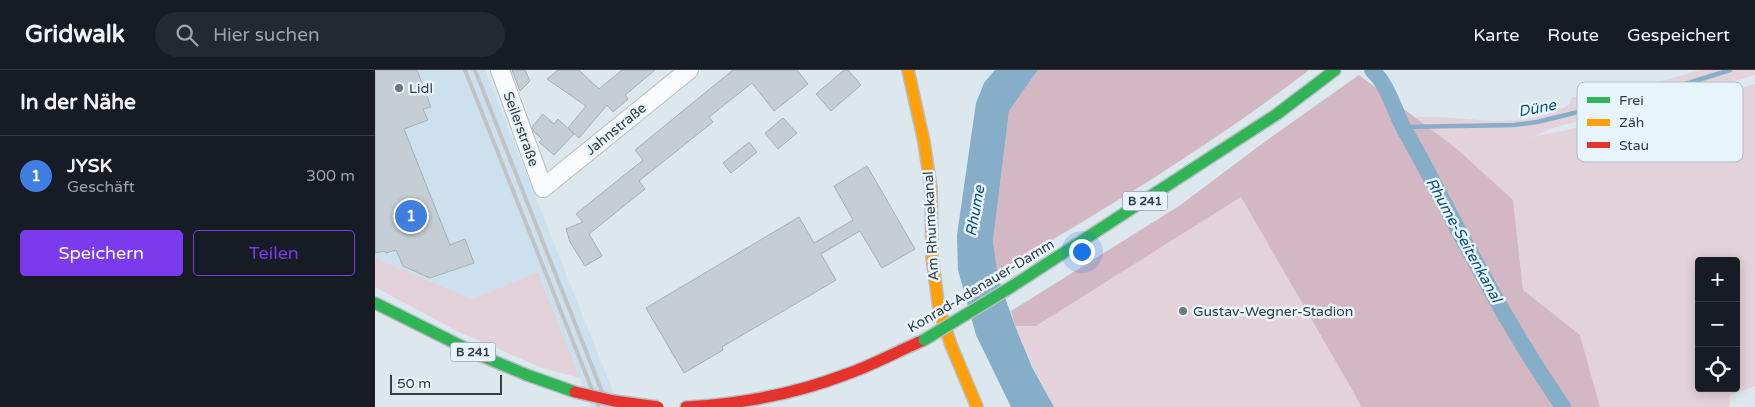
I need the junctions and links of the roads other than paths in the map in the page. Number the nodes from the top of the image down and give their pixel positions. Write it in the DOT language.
graph roads {
  1 [pos="500,70"];
  2 [pos="689,70"];
  3 [pos="909,70"];
  4 [pos="1335,70"];
  5 [pos="543,188"];
  6 [pos="375,303"];
  7 [pos="658,407"];
  8 [pos="687,407"];
  9 [pos="718,407"];
  10 [pos="977,407"];
  1 -- 5 [label="street, Seilerstraße"];
  2 -- 5 [label="street, Jahnstraße"];
  3 -- 10 [label="main road, Am Rhumekanal"];
  4 -- 9 [label="main road, Konrad-Adenauer-Damm / B 241, bridge"];
  6 -- 7 [label="main road, B 241, bridge"];
  8 -- 9 [label="main road, Konrad-Adenauer-Damm / B 241"];
}
